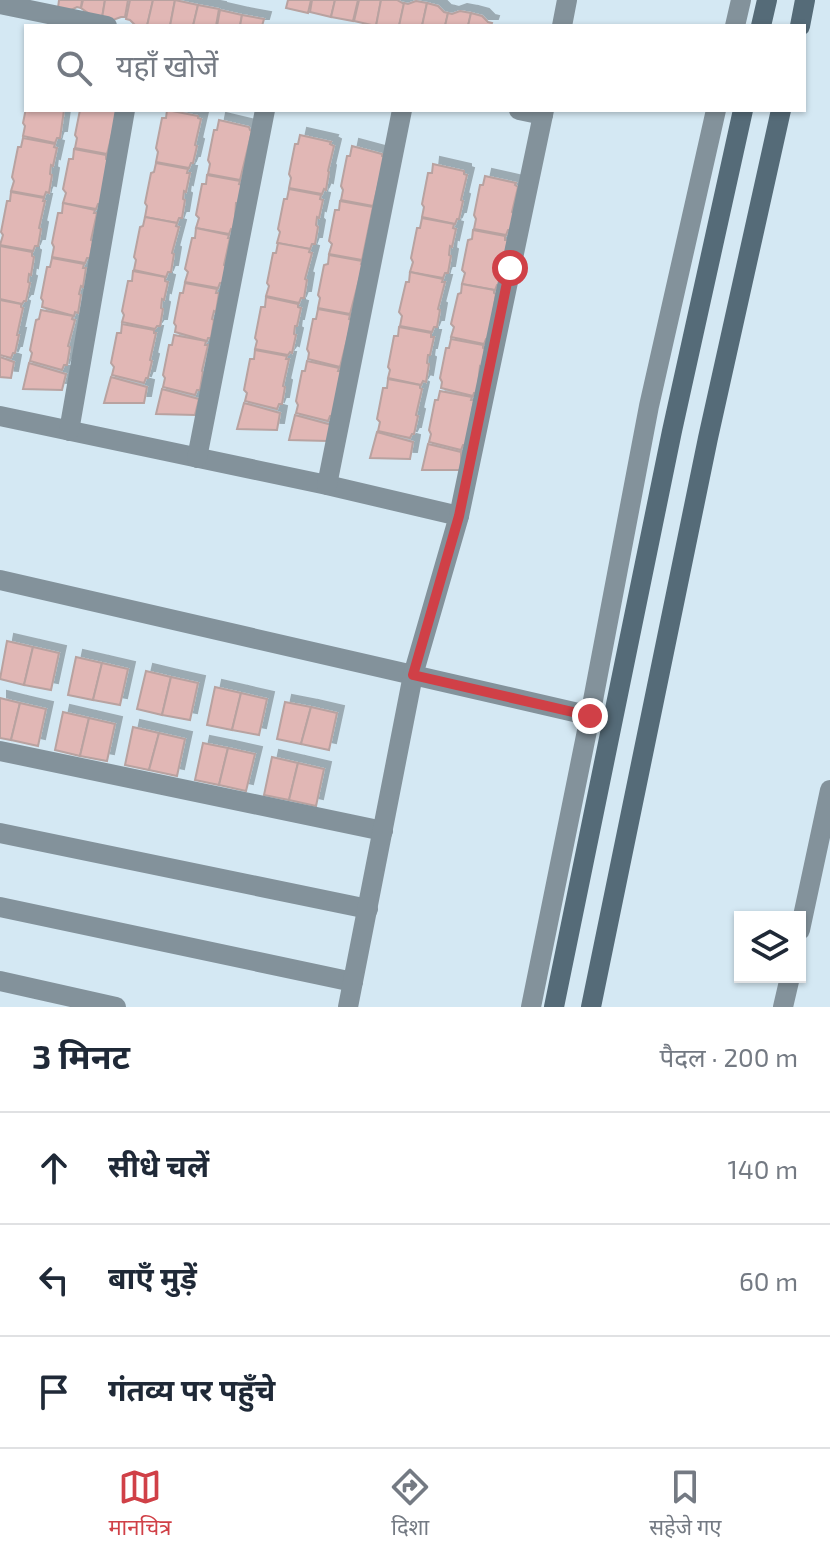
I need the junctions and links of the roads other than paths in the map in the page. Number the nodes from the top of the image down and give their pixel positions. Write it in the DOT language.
graph roads {
  1 [pos="567,0"];
  2 [pos="741,0"];
  3 [pos="767,0"];
  4 [pos="805,0"];
  5 [pos="2,5"];
  6 [pos="97,24"];
  7 [pos="562,24"];
  8 [pos="735,24"];
  9 [pos="761,24"];
  10 [pos="800,24"];
  11 [pos="0,26"];
  12 [pos="125,112"];
  13 [pos="265,112"];
  14 [pos="402,112"];
  15 [pos="543,112"];
  16 [pos="716,112"];
  17 [pos="743,112"];
  18 [pos="781,112"];
  19 [pos="0,416"];
  20 [pos="69,431"];
  21 [pos="197,458"];
  22 [pos="327,485"];
  23 [pos="459,516"];
  24 [pos="0,580"];
  25 [pos="413,675"];
  26 [pos="590,716"];
  27 [pos="613,720"];
  28 [pos="0,751"];
  29 [pos="830,790"];
  30 [pos="383,831"];
  31 [pos="0,833"];
  32 [pos="0,907"];
  33 [pos="368,909"];
  34 [pos="804,911"];
  35 [pos="0,981"];
  36 [pos="353,982"];
  37 [pos="789,983"];
  38 [pos="116,1007"];
  39 [pos="348,1007"];
  40 [pos="531,1007"];
  41 [pos="554,1007"];
  42 [pos="591,1007"];
  43 [pos="783,1007"];
  1 -- 7 [label="street"];
  2 -- 8 [label="street"];
  3 -- 9 [label="street"];
  4 -- 10 [label="street"];
  5 -- 6 [label="street"];
  5 -- 11 [label="street"];
  12 -- 20 [label="street"];
  13 -- 21 [label="street"];
  14 -- 22 [label="street"];
  15 -- 23 [label="street"];
  16 -- 26 [label="street"];
  17 -- 27 [label="street"];
  18 -- 42 [label="street"];
  19 -- 20 [label="street"];
  20 -- 21 [label="street"];
  21 -- 22 [label="street"];
  22 -- 23 [label="street"];
  23 -- 25 [label="street"];
  24 -- 25 [label="street"];
  25 -- 26 [label="street"];
  25 -- 30 [label="street"];
  26 -- 27 [label="street"];
  26 -- 40 [label="street"];
  27 -- 41 [label="street"];
  28 -- 30 [label="street"];
  29 -- 34 [label="street"];
  30 -- 33 [label="street"];
  31 -- 33 [label="street"];
  32 -- 36 [label="street"];
  33 -- 36 [label="street"];
  35 -- 38 [label="street"];
  36 -- 39 [label="street"];
  37 -- 43 [label="street"];
}
